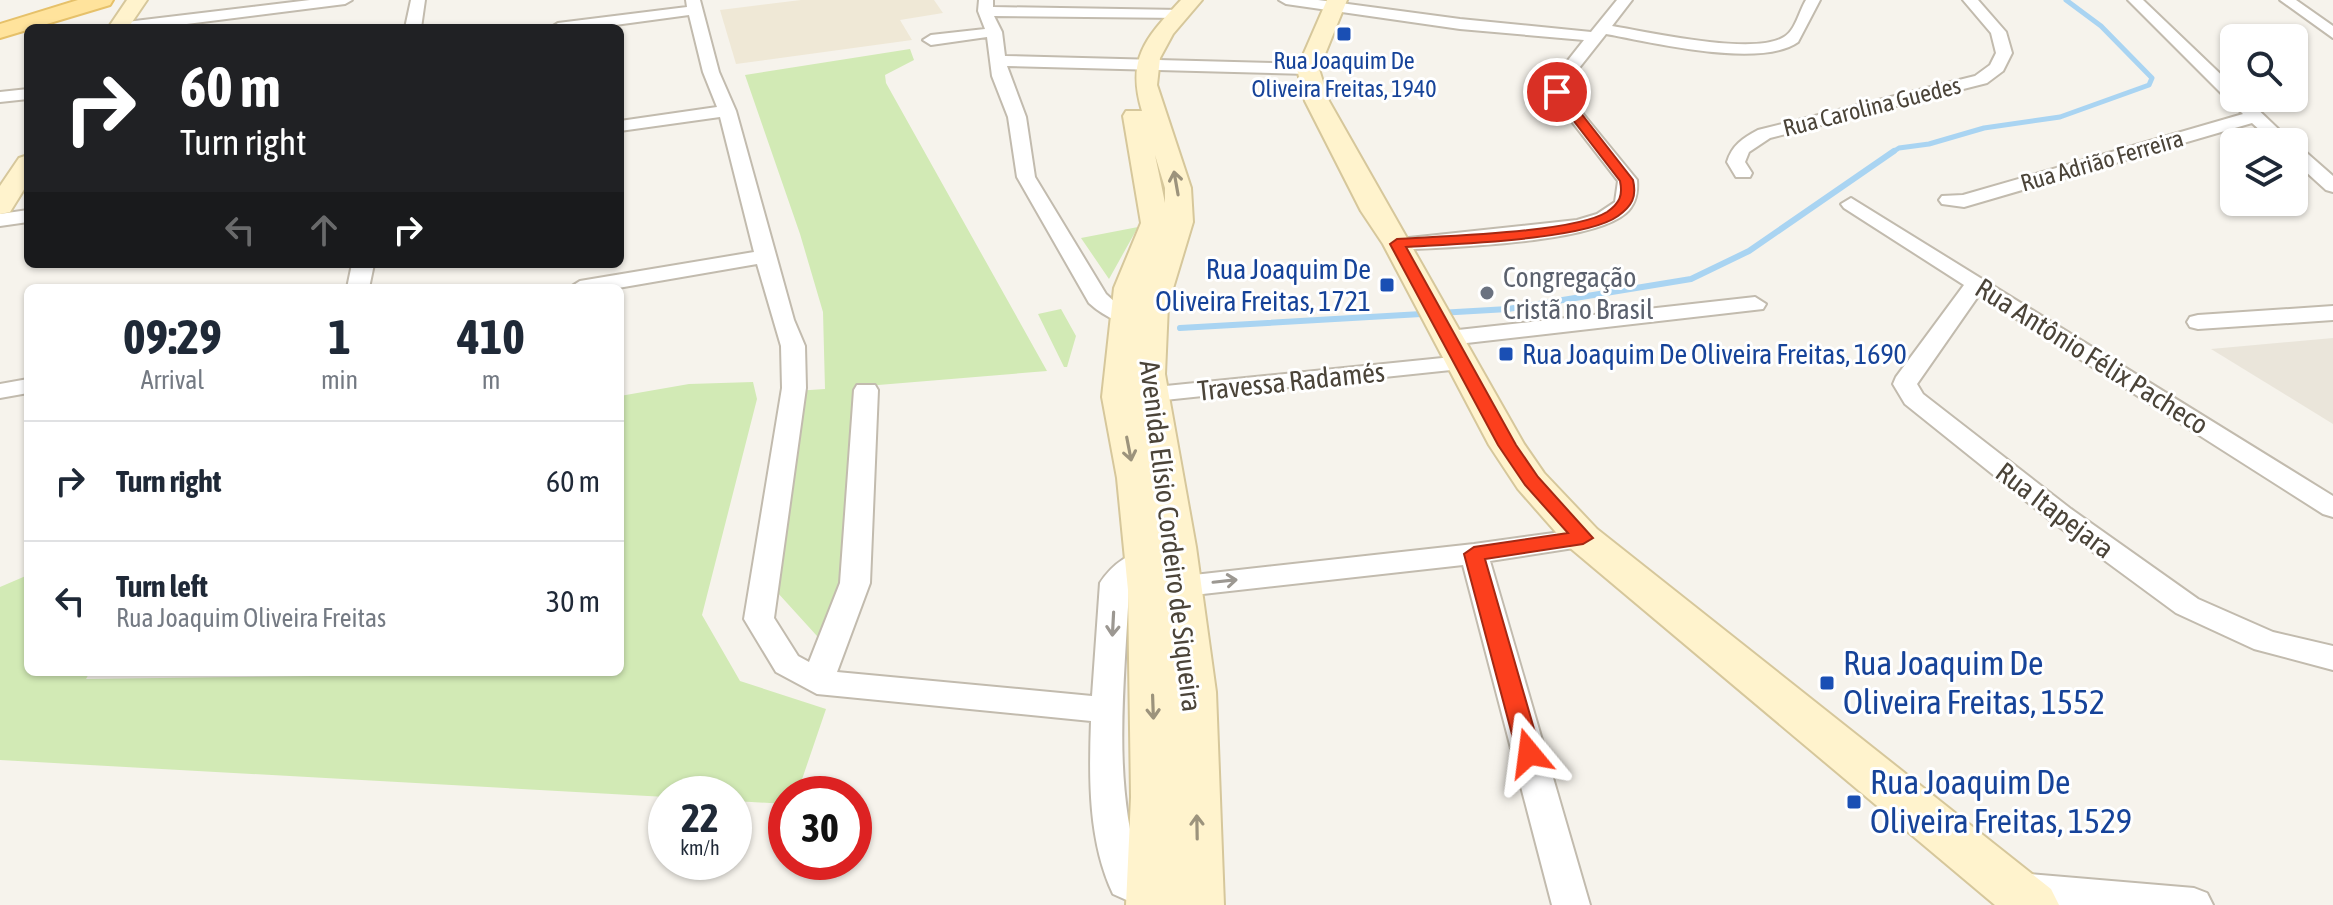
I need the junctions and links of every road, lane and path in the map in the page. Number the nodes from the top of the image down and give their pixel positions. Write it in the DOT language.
graph roads {
  1 [pos="102,0"];
  2 [pos="137,0"];
  3 [pos="345,0"];
  4 [pos="418,0"];
  5 [pos="1286,0"];
  6 [pos="1600,0"];
  7 [pos="1813,0"];
  8 [pos="1970,0"];
  9 [pos="2135,0"];
  10 [pos="2317,0"];
  11 [pos="1335,4"];
  12 [pos="695,5"];
  13 [pos="986,5"];
  14 [pos="1622,5"];
  15 [pos="2294,5"];
  16 [pos="1178,7"];
  17 [pos="121,24"];
  18 [pos="150,24"];
  19 [pos="414,24"];
  20 [pos="582,24"];
  21 [pos="0,31"];
  22 [pos="994,32"];
  23 [pos="1600,33"];
  24 [pos="2333,33"];
  25 [pos="931,40"];
  26 [pos="997,61"];
  27 [pos="1137,66"];
  28 [pos="1308,69"];
  29 [pos="2220,82"];
  30 [pos="24,94"];
  31 [pos="0,97"];
  32 [pos="727,111"];
  33 [pos="2248,112"];
  34 [pos="2253,117"];
  35 [pos="624,125"];
  36 [pos="2266,128"];
  37 [pos="24,169"];
  38 [pos="2324,169"];
  39 [pos="1743,173"];
  40 [pos="2333,186"];
  41 [pos="1949,200"];
  42 [pos="1851,204"];
  43 [pos="0,206"];
  44 [pos="24,217"];
  45 [pos="0,220"];
  46 [pos="1397,244"];
  47 [pos="765,256"];
  48 [pos="603,284"];
  49 [pos="1976,284"];
  50 [pos="1755,304"];
  51 [pos="2333,313"];
  52 [pos="1138,320"];
  53 [pos="2198,322"];
  54 [pos="1445,332"];
  55 [pos="24,387"];
  56 [pos="866,390"];
  57 [pos="0,391"];
  58 [pos="1134,396"];
  59 [pos="2333,508"];
  60 [pos="1583,538"];
  61 [pos="1474,554"];
  62 [pos="1157,579"];
  63 [pos="2333,658"];
  64 [pos="817,682"];
  65 [pos="1109,710"];
  66 [pos="2025,897"];
  67 [pos="1168,901"];
  68 [pos="1571,905"];
  69 [pos="2194,905"];
  1 -- 21 [label="main road"];
  2 -- 17 [label="street"];
  3 -- 18 [label="street"];
  4 -- 19 [label="street"];
  5 -- 11 [label="street"];
  6 -- 14 [label="street"];
  7 -- 23 [label="street"];
  8 -- 39 [label="street, Rua Carolina Guedes"];
  9 -- 29 [label="street"];
  10 -- 15 [label="street"];
  11 -- 23 [label="street"];
  11 -- 28 [label="street"];
  12 -- 20 [label="street"];
  12 -- 32 [label="street"];
  13 -- 16 [label="street"];
  13 -- 22 [label="street"];
  14 -- 23 [label="street"];
  15 -- 24 [label="street"];
  16 -- 27 [label="street"];
  22 -- 25 [label="street"];
  22 -- 26 [label="street"];
  23 -- 46 [label="street"];
  26 -- 27 [label="street"];
  26 -- 52 [label="street"];
  27 -- 28 [label="street"];
  27 -- 52 [label="street, Avenida Elísio Cordeiro de Siqueira"];
  28 -- 46 [label="street"];
  30 -- 31 [label="street"];
  32 -- 35 [label="street"];
  32 -- 47 [label="street"];
  33 -- 34 [label="street"];
  34 -- 36 [label="street"];
  34 -- 41 [label="street, Rua Adrião Ferreira"];
  37 -- 43 [label="street"];
  38 -- 40 [label="street"];
  42 -- 49 [label="street, Rua Antônio Félix Pacheco"];
  44 -- 45 [label="street"];
  46 -- 54 [label="street"];
  47 -- 48 [label="street"];
  47 -- 64 [label="street"];
  49 -- 59 [label="street, Rua Antônio Félix Pacheco"];
  49 -- 63 [label="street, Rua Itapejara"];
  50 -- 54 [label="street, Travessa Radamés"];
  51 -- 53 [label="street"];
  52 -- 58 [label="street, Avenida Elísio Cordeiro de Siqueira"];
  54 -- 58 [label="street, Travessa Radamés"];
  54 -- 60 [label="street"];
  55 -- 57 [label="street"];
  56 -- 64 [label="street"];
  58 -- 62 [label="street, Avenida Elísio Cordeiro de Siqueira"];
  60 -- 61 [label="street"];
  60 -- 66 [label="street"];
  62 -- 61 [label="street, one-way"];
  61 -- 68 [label="street"];
  62 -- 65 [label="street, one-way"];
  62 -- 67 [label="street, Avenida Elísio Cordeiro de Siqueira"];
  64 -- 65 [label="street"];
  65 -- 67 [label="street"];
  66 -- 69 [label="street"];
}
